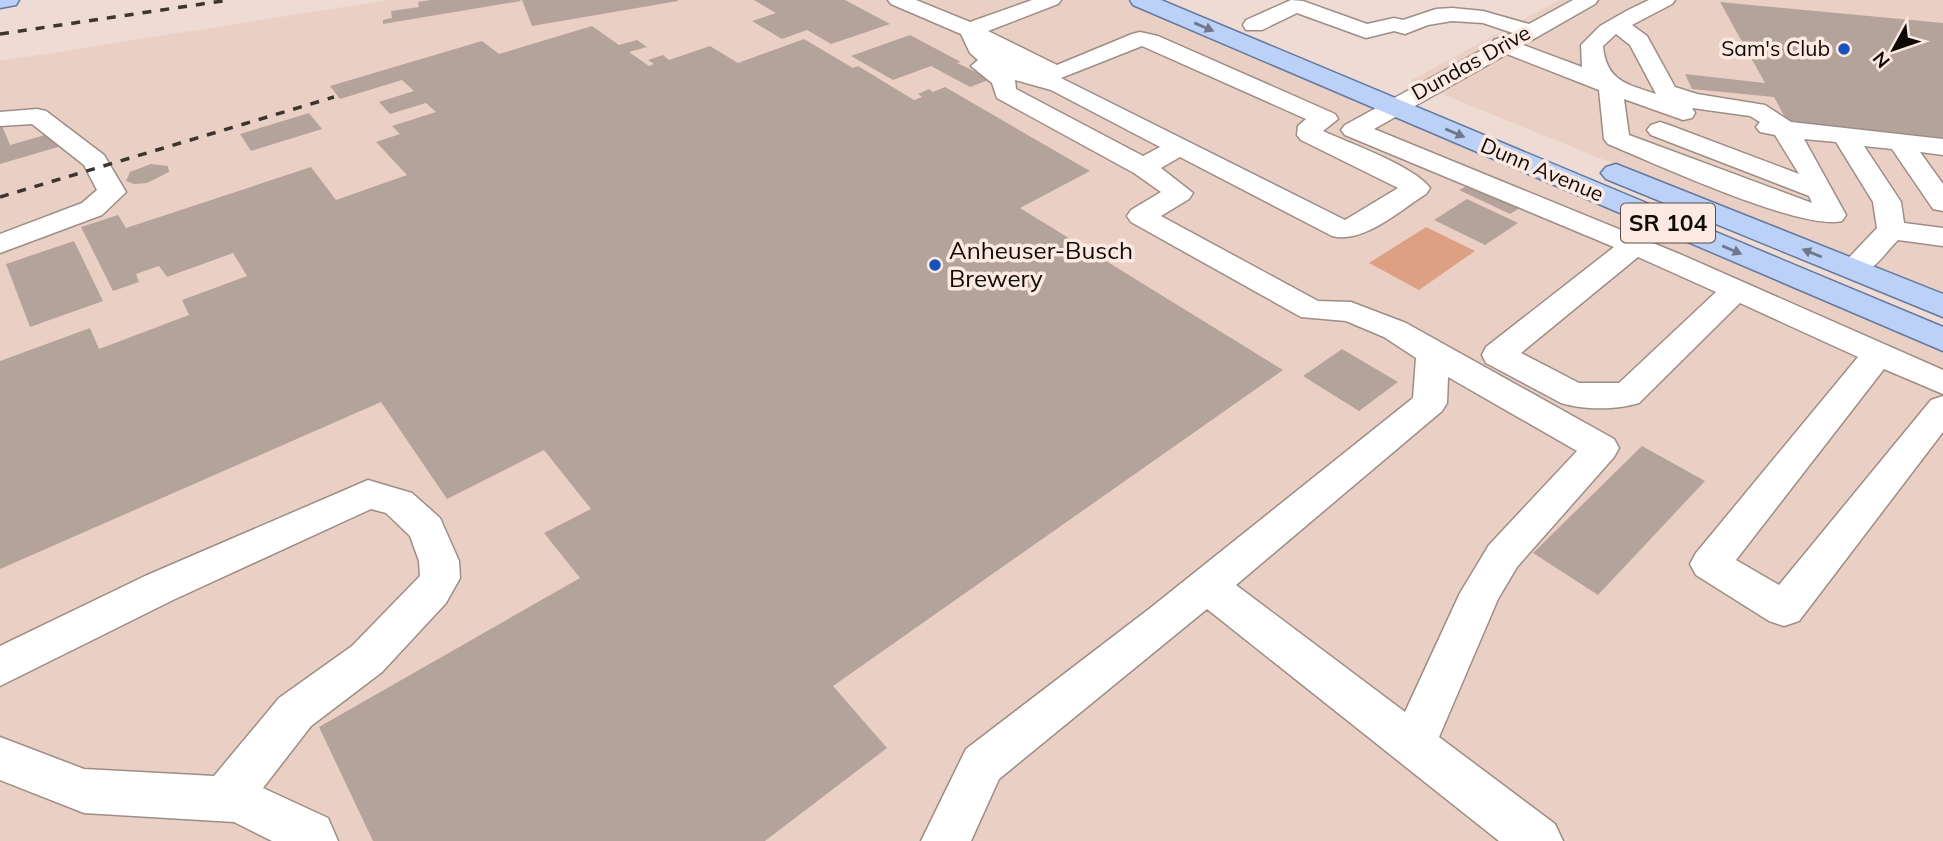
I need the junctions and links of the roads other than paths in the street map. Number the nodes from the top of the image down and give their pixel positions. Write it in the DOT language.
graph roads {
  1 [pos="8,0"];
  2 [pos="898,0"];
  3 [pos="953,0"];
  4 [pos="1051,0"];
  5 [pos="1141,0"];
  6 [pos="1193,0"];
  7 [pos="1334,0"];
  8 [pos="1588,0"];
  9 [pos="1665,0"];
  10 [pos="0,1"];
  11 [pos="1289,3"];
  12 [pos="922,12"];
  13 [pos="1394,24"];
  14 [pos="1254,25"];
  15 [pos="1618,25"];
  16 [pos="970,30"];
  17 [pos="1530,31"];
  18 [pos="1502,45"];
  19 [pos="981,53"];
  20 [pos="1041,74"];
  21 [pos="1610,83"];
  22 [pos="1405,99"];
  23 [pos="1614,113"];
  24 [pos="0,119"];
  25 [pos="1675,123"];
  26 [pos="1732,123"];
  27 [pos="1787,129"];
  28 [pos="1845,136"];
  29 [pos="1900,142"];
  30 [pos="1180,146"];
  31 [pos="1943,147"];
  32 [pos="1747,163"];
  33 [pos="1143,167"];
  34 [pos="1820,191"];
  35 [pos="1943,203"];
  36 [pos="1891,230"];
  37 [pos="1943,237"];
  38 [pos="0,244"];
  39 [pos="1634,246"];
  40 [pos="1853,269"];
  41 [pos="1735,290"];
  42 [pos="1825,290"];
  43 [pos="1943,306"];
  44 [pos="1796,317"];
  45 [pos="1943,340"];
  46 [pos="1433,354"];
  47 [pos="1878,354"];
  48 [pos="1943,383"];
  49 [pos="1943,408"];
  50 [pos="1207,586"];
  51 [pos="0,667"];
  52 [pos="1413,744"];
  53 [pos="0,758"];
  54 [pos="225,799"];
  55 [pos="313,841"];
  56 [pos="946,841"];
  57 [pos="1538,841"];
  1 -- 10 [label="main road"];
  2 -- 12 [label="street"];
  3 -- 12 [label="street"];
  4 -- 16 [label="street"];
  5 -- 22 [label="main road, Dunn Avenue / SR 104, one-way"];
  6 -- 14 [label="main road, Dunn Avenue / SR 104"];
  7 -- 13 [label="street"];
  8 -- 17 [label="street, Dundas Drive"];
  9 -- 15 [label="street"];
  11 -- 13 [label="street"];
  11 -- 14 [label="street"];
  12 -- 16 [label="street"];
  13 -- 17 [label="street"];
  14 -- 22 [label="main road, Dunn Avenue / SR 104"];
  15 -- 21 [label="street"];
  15 -- 27 [label="street"];
  16 -- 19 [label="street"];
  16 -- 20 [label="street"];
  17 -- 18 [label="street, Dundas Drive"];
  18 -- 21 [label="street"];
  18 -- 22 [label="street, Dundas Drive"];
  19 -- 20 [label="street"];
  19 -- 33 [label="street"];
  20 -- 30 [label="street"];
  20 -- 30 [label="street"];
  21 -- 23 [label="street"];
  21 -- 25 [label="street"];
  22 -- 39 [label="street, Dundas Drive"];
  40 -- 22 [label="main road, Dunn Avenue / SR 104, one-way"];
  22 -- 42 [label="main road, Dunn Avenue / SR 104, one-way"];
  23 -- 25 [label="street"];
  23 -- 34 [label="street"];
  24 -- 38 [label="street"];
  25 -- 26 [label="street"];
  25 -- 32 [label="street"];
  26 -- 27 [label="street"];
  26 -- 32 [label="street"];
  27 -- 28 [label="street"];
  27 -- 34 [label="street"];
  28 -- 29 [label="street"];
  28 -- 36 [label="street"];
  29 -- 31 [label="street"];
  29 -- 35 [label="street"];
  30 -- 33 [label="street"];
  32 -- 34 [label="street"];
  33 -- 46 [label="street"];
  36 -- 37 [label="street"];
  36 -- 40 [label="street"];
  39 -- 41 [label="street"];
  39 -- 41 [label="street"];
  40 -- 43 [label="main road, Dunn Avenue / SR 104"];
  41 -- 44 [label="street"];
  42 -- 44 [label="street"];
  42 -- 45 [label="main road, Dunn Avenue / SR 104"];
  44 -- 47 [label="street"];
  46 -- 50 [label="street"];
  46 -- 52 [label="street"];
  47 -- 48 [label="street"];
  47 -- 49 [label="street"];
  50 -- 52 [label="street"];
  50 -- 56 [label="street"];
  51 -- 54 [label="street"];
  52 -- 57 [label="street"];
  53 -- 54 [label="street"];
  54 -- 55 [label="street"];
}
